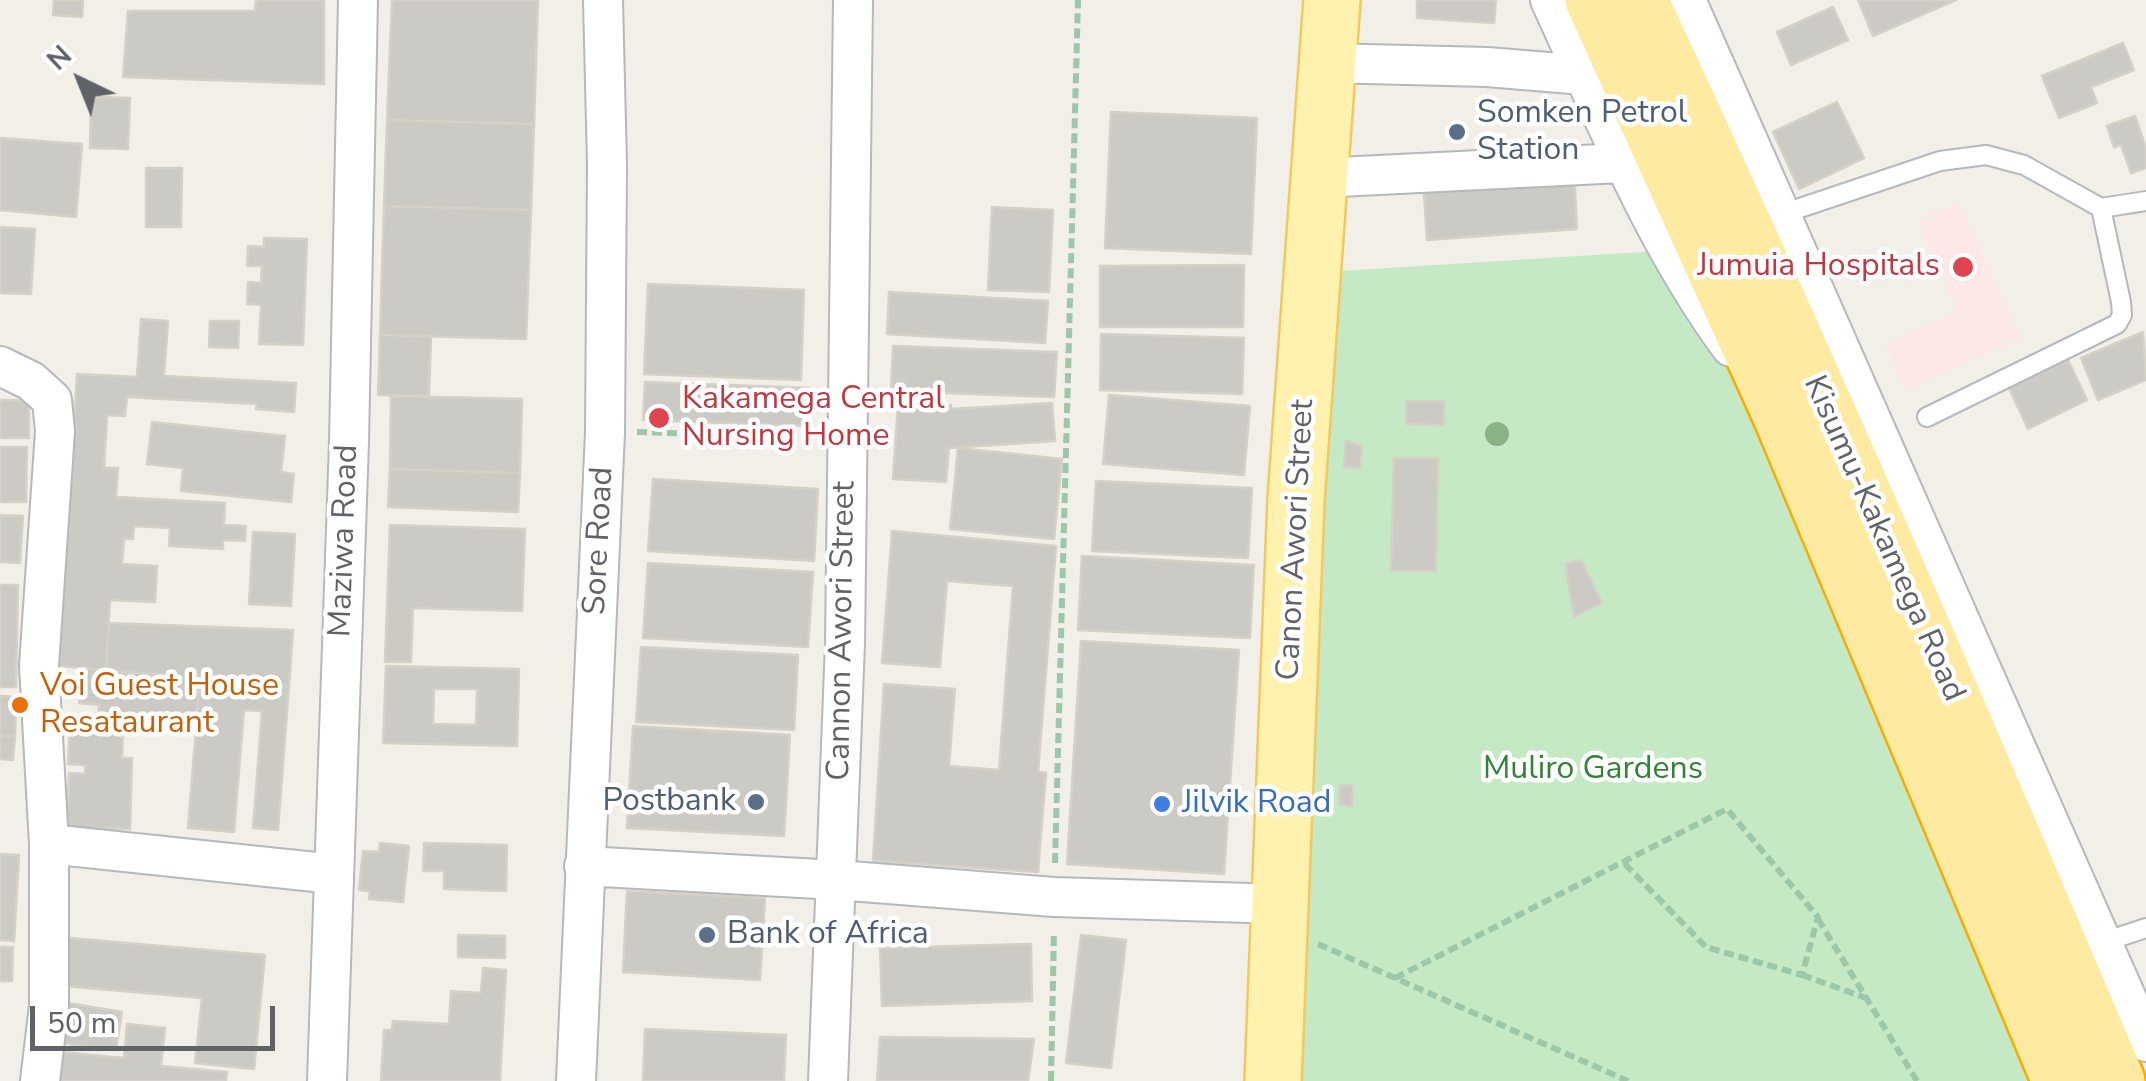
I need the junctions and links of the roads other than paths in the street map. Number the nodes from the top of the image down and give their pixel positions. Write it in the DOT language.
graph roads {
  1 [pos="358,0"];
  2 [pos="603,0"];
  3 [pos="853,0"];
  4 [pos="1332,0"];
  5 [pos="1550,0"];
  6 [pos="1593,0"];
  7 [pos="1640,0"];
  8 [pos="1686,0"];
  9 [pos="1326,63"];
  10 [pos="1584,75"];
  11 [pos="1622,163"];
  12 [pos="1318,178"];
  13 [pos="2146,201"];
  14 [pos="2101,208"];
  15 [pos="1782,214"];
  16 [pos="0,366"];
  17 [pos="1927,417"];
  18 [pos="1782,418"];
  19 [pos="50,844"];
  20 [pos="584,866"];
  21 [pos="334,874"];
  22 [pos="837,880"];
  23 [pos="1282,916"];
  24 [pos="2146,928"];
  25 [pos="2091,954"];
  26 [pos="2146,1042"];
  27 [pos="40,1081"];
  28 [pos="327,1081"];
  29 [pos="576,1081"];
  30 [pos="828,1081"];
  31 [pos="1273,1081"];
  32 [pos="2060,1081"];
  33 [pos="2117,1081"];
  1 -- 21 [label="street, Maziwa Road"];
  2 -- 20 [label="street, Sore Road"];
  3 -- 22 [label="street, Cannon Awori Street"];
  4 -- 9 [label="main road, Canon Awori Street"];
  5 -- 10 [label="street"];
  6 -- 18 [label="highway, Kisumu-Kakamega Road"];
  7 -- 25 [label="highway, Kisumu-Kakamega Road"];
  8 -- 15 [label="street"];
  9 -- 10 [label="street"];
  9 -- 12 [label="main road, Canon Awori Street"];
  10 -- 11 [label="street"];
  11 -- 12 [label="street"];
  11 -- 18 [label="street"];
  12 -- 23 [label="main road, Canon Awori Street"];
  13 -- 14 [label="lane"];
  14 -- 15 [label="lane"];
  14 -- 17 [label="lane"];
  15 -- 25 [label="street"];
  16 -- 19 [label="street"];
  18 -- 32 [label="highway, Kisumu-Kakamega Road"];
  19 -- 21 [label="street"];
  19 -- 27 [label="street"];
  20 -- 22 [label="street"];
  20 -- 29 [label="street, Sore Road"];
  21 -- 28 [label="street, Maziwa Road"];
  22 -- 23 [label="street"];
  22 -- 30 [label="street, Cannon Awori Street"];
  23 -- 31 [label="main road, Canon Awori Street"];
  24 -- 25 [label="lane"];
  25 -- 26 [label="street"];
  25 -- 33 [label="highway, Kisumu-Kakamega Road"];
}
